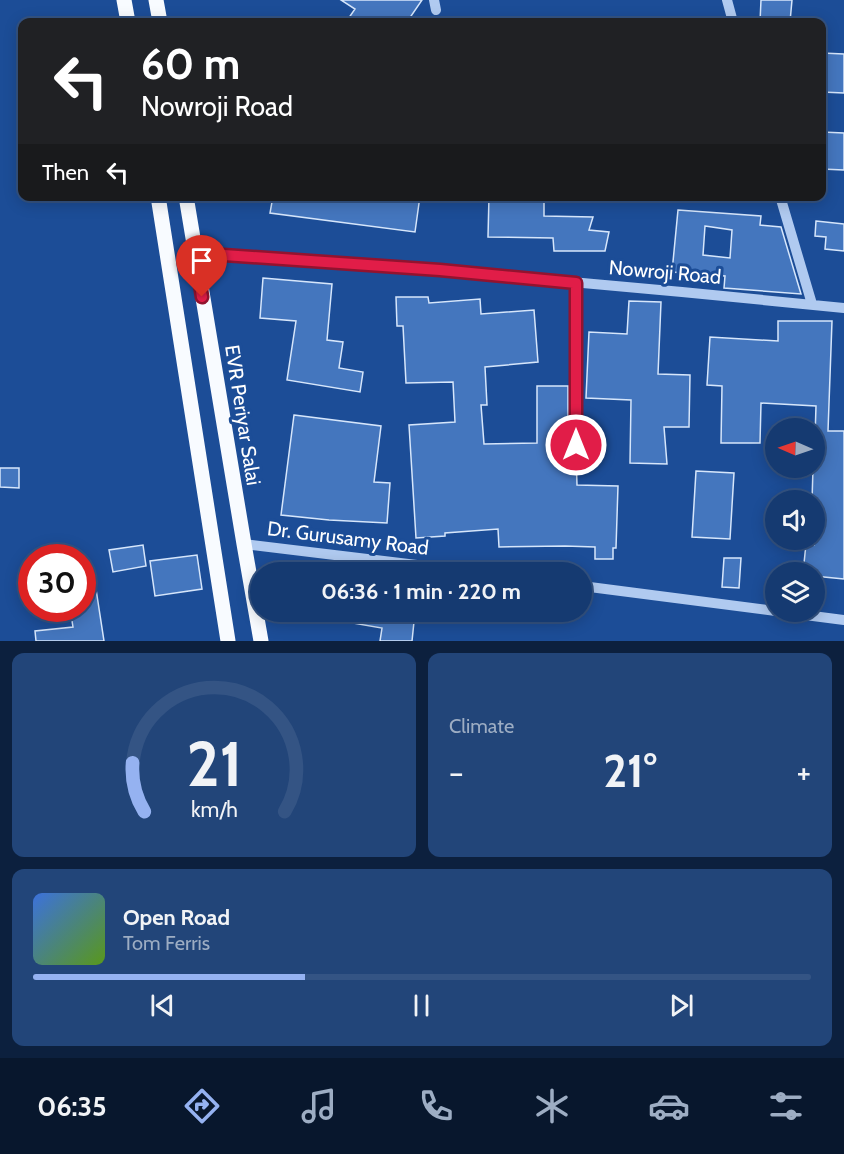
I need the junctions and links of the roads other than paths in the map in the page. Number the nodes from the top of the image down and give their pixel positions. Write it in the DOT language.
graph roads {
  1 [pos="124,0"];
  2 [pos="156,0"];
  3 [pos="727,0"];
  4 [pos="127,18"];
  5 [pos="159,18"];
  6 [pos="732,18"];
  7 [pos="159,201"];
  8 [pos="187,201"];
  9 [pos="781,201"];
  10 [pos="195,253"];
  11 [pos="576,283"];
  12 [pos="812,304"];
  13 [pos="844,308"];
  14 [pos="576,445"];
  15 [pos="244,544"];
  16 [pos="392,562"];
  17 [pos="592,587"];
  18 [pos="765,610"];
  19 [pos="825,618"];
  20 [pos="844,620"];
  21 [pos="228,641"];
  22 [pos="261,641"];
  1 -- 4 [label="main road"];
  2 -- 5 [label="main road"];
  3 -- 6 [label="street"];
  7 -- 21 [label="main road"];
  8 -- 10 [label="main road, EVR Periyar Salai"];
  9 -- 12 [label="street"];
  10 -- 11 [label="street, Nowroji Road"];
  10 -- 15 [label="main road, EVR Periyar Salai"];
  11 -- 12 [label="street, Nowroji Road"];
  11 -- 14 [label="street"];
  12 -- 13 [label="street, Nowroji Road"];
  15 -- 16 [label="street, Dr. Gurusamy Road"];
  15 -- 22 [label="main road, EVR Periyar Salai"];
  17 -- 18 [label="street"];
  19 -- 20 [label="street"];
}
